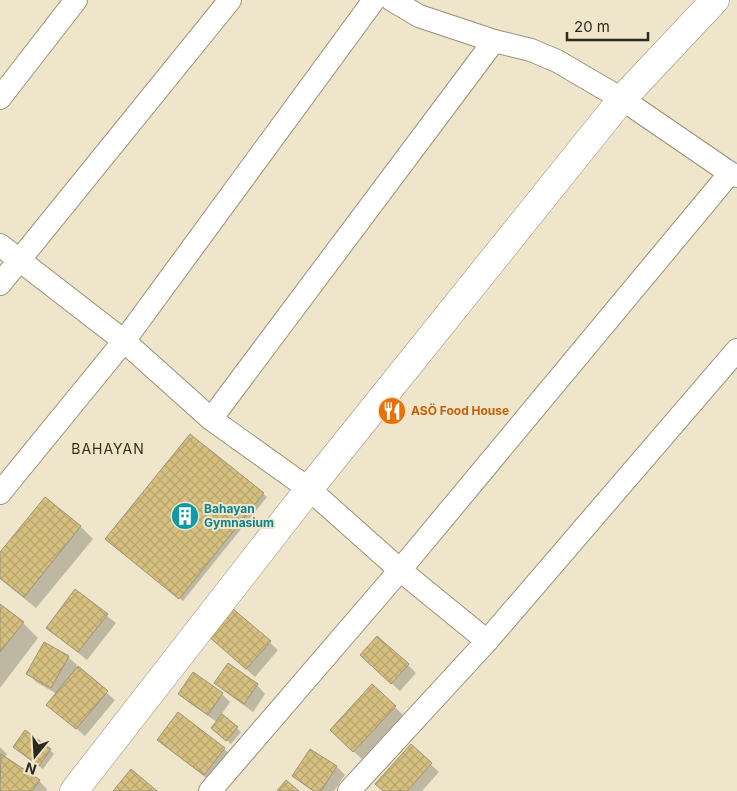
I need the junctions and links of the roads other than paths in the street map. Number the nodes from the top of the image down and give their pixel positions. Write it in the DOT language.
graph roads {
  1 [pos="76,0"];
  2 [pos="230,0"];
  3 [pos="374,0"];
  4 [pos="392,0"];
  5 [pos="716,0"];
  6 [pos="494,41"];
  7 [pos="0,98"];
  8 [pos="622,99"];
  9 [pos="733,174"];
  10 [pos="0,244"];
  11 [pos="19,258"];
  12 [pos="0,284"];
  13 [pos="124,341"];
  14 [pos="737,350"];
  15 [pos="211,419"];
  16 [pos="309,489"];
  17 [pos="0,494"];
  18 [pos="400,570"];
  19 [pos="487,641"];
  20 [pos="74,791"];
  21 [pos="210,791"];
  22 [pos="349,791"];
  1 -- 7 [label="street"];
  2 -- 11 [label="street"];
  3 -- 13 [label="street"];
  4 -- 6 [label="street"];
  5 -- 8 [label="street"];
  6 -- 8 [label="street"];
  6 -- 15 [label="street"];
  8 -- 9 [label="street"];
  8 -- 16 [label="street"];
  9 -- 18 [label="street"];
  10 -- 11 [label="street"];
  11 -- 12 [label="street"];
  11 -- 13 [label="street"];
  13 -- 15 [label="street"];
  13 -- 17 [label="street"];
  14 -- 19 [label="street"];
  15 -- 16 [label="street"];
  16 -- 18 [label="street"];
  16 -- 20 [label="street"];
  18 -- 19 [label="street"];
  18 -- 21 [label="street"];
  19 -- 22 [label="street"];
}
